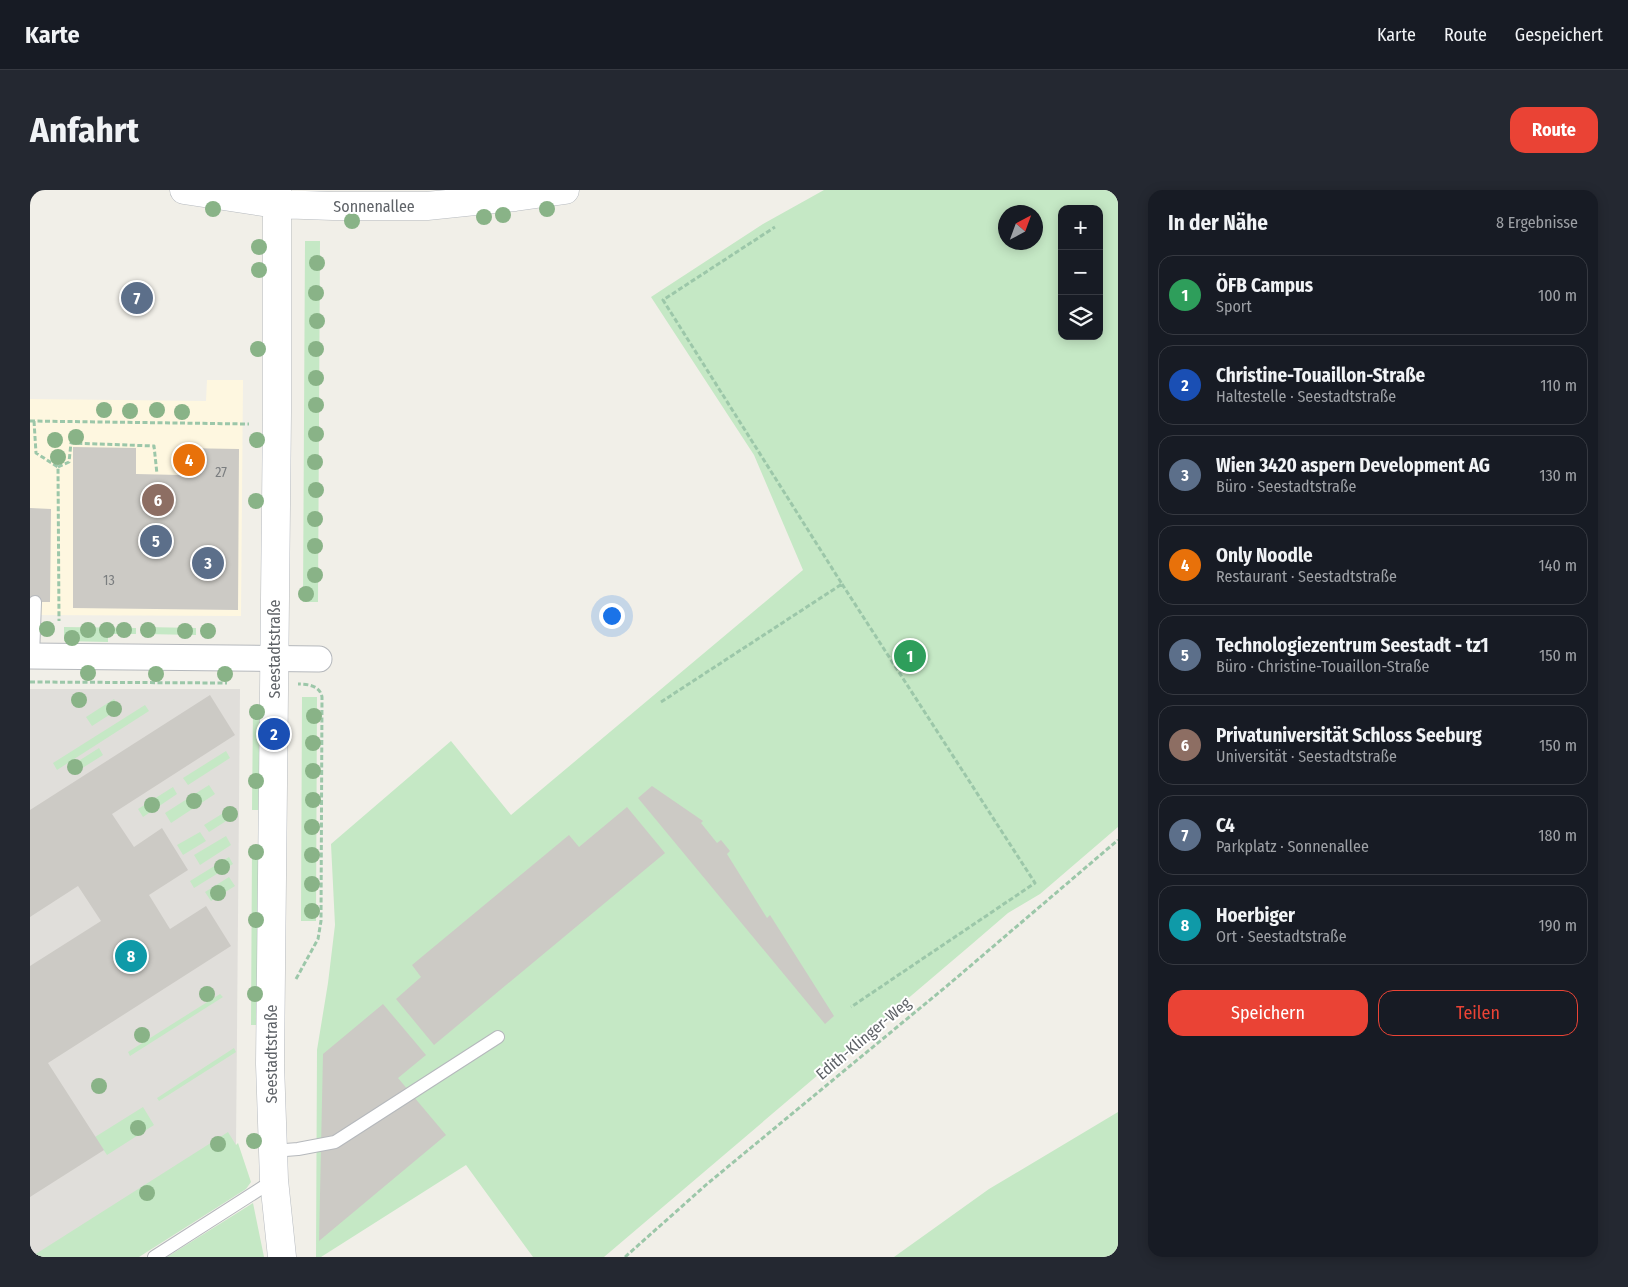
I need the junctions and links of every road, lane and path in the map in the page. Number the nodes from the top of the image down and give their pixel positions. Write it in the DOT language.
graph roads {
  1 [pos="184,190"];
  2 [pos="565,190"];
  3 [pos="277,197"];
  4 [pos="775,227"];
  5 [pos="32,421"];
  6 [pos="249,424"];
  7 [pos="58,467"];
  8 [pos="157,474"];
  9 [pos="842,584"];
  10 [pos="35,602"];
  11 [pos="59,621"];
  12 [pos="31,656"];
  13 [pos="275,659"];
  14 [pos="319,659"];
  15 [pos="30,682"];
  16 [pos="228,683"];
  17 [pos="294,684"];
  18 [pos="660,702"];
  19 [pos="1118,840"];
  20 [pos="294,984"];
  21 [pos="851,1007"];
  22 [pos="498,1037"];
  23 [pos="273,1151"];
  24 [pos="274,1180"];
  25 [pos="154,1257"];
  26 [pos="282,1257"];
  27 [pos="625,1257"];
  1 -- 3 [label="street, Sonnenallee"];
  2 -- 3 [label="street, Sonnenallee"];
  3 -- 13 [label="street, Seestadtstraße"];
  4 -- 9 [label="path"];
  5 -- 6 [label="path"];
  5 -- 7 [label="path"];
  7 -- 8 [label="path"];
  7 -- 11 [label="path"];
  9 -- 18 [label="path"];
  9 -- 21 [label="path"];
  10 -- 12 [label="lane"];
  12 -- 13 [label="street"];
  13 -- 14 [label="street"];
  13 -- 23 [label="street, Seestadtstraße"];
  15 -- 16 [label="path"];
  17 -- 20 [label="path"];
  19 -- 27 [label="path, Edith-Klinger-Weg"];
  22 -- 23 [label="lane"];
  23 -- 24 [label="street, Seestadtstraße"];
  24 -- 25 [label="lane"];
  24 -- 26 [label="street, Seestadtstraße"];
}
